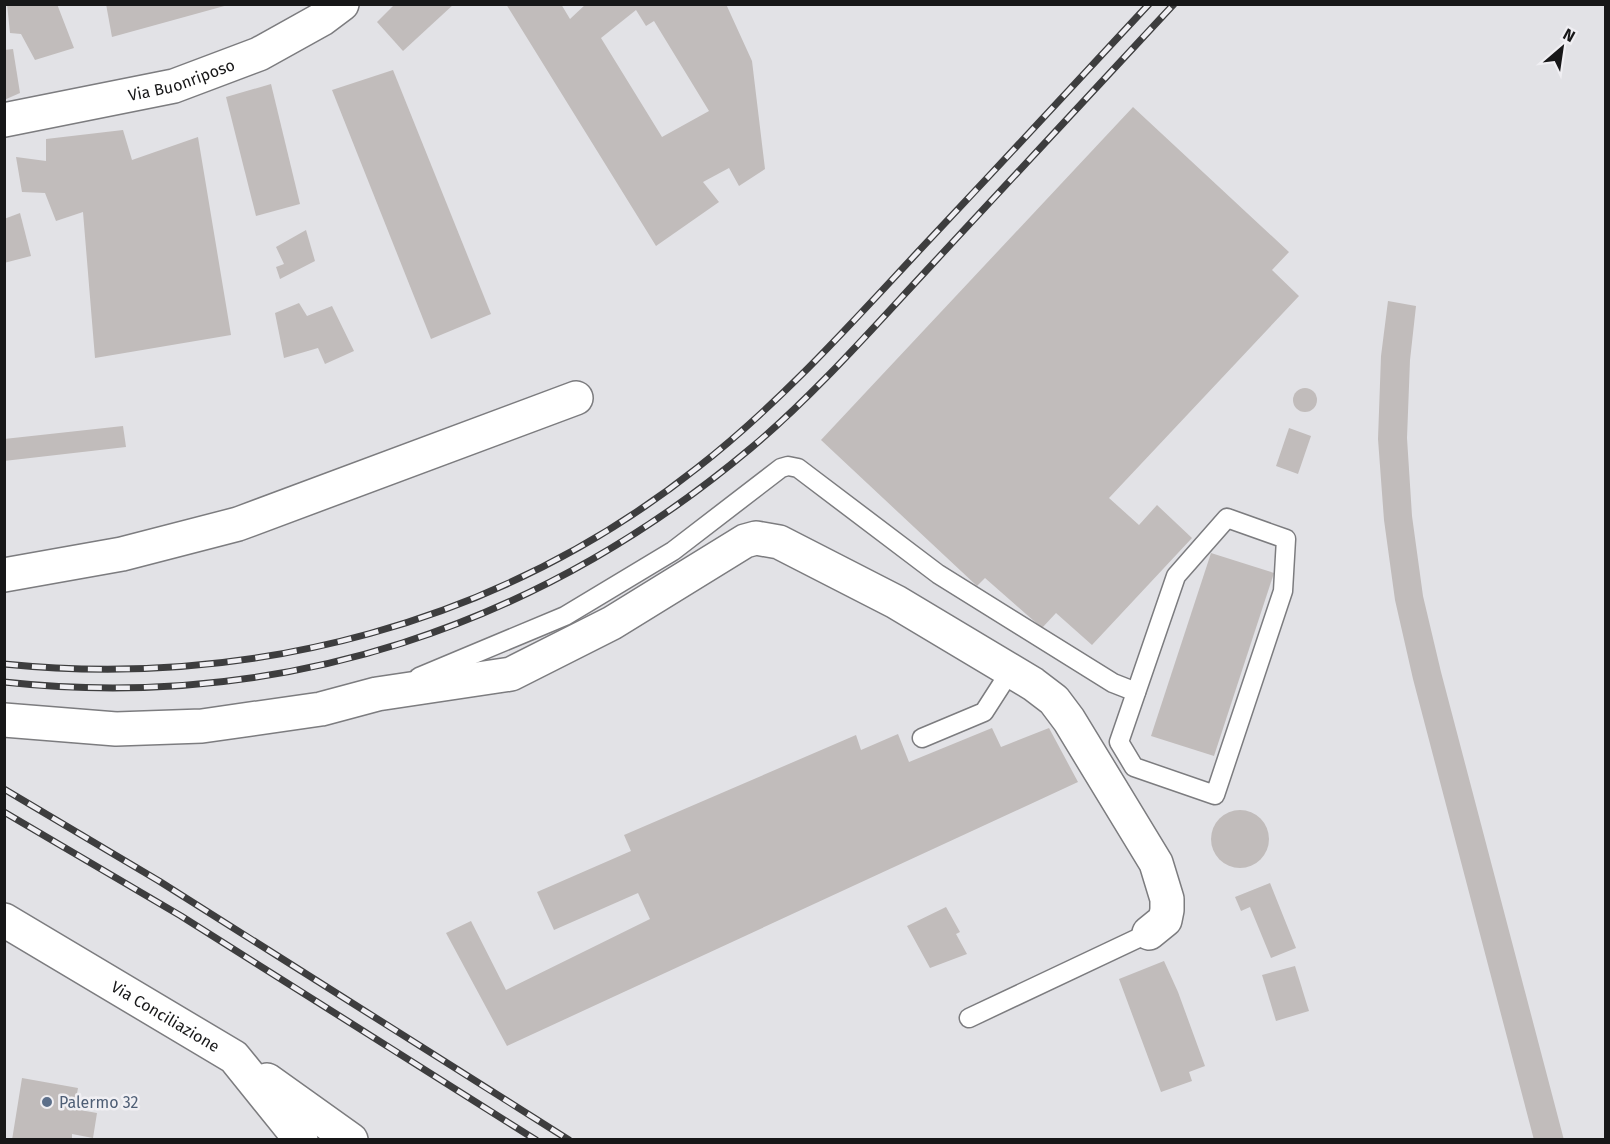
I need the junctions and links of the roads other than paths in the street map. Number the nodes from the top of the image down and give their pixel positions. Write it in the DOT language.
graph roads {
  1 [pos="342,4"];
  2 [pos="4,120"];
  3 [pos="576,398"];
  4 [pos="4,575"];
  5 [pos="1011,670"];
  6 [pos="1136,692"];
  7 [pos="377,694"];
  8 [pos="4,720"];
  9 [pos="922,738"];
  10 [pos="4,920"];
  11 [pos="1149,933"];
  12 [pos="969,1018"];
  13 [pos="234,1057"];
  14 [pos="301,1140"];
  15 [pos="351,1140"];
  1 -- 2 [label="street, Via Buonriposo"];
  3 -- 4 [label="street"];
  5 -- 7 [label="street"];
  5 -- 9 [label="lane"];
  5 -- 11 [label="street"];
  6 -- 6 [label="lane"];
  6 -- 7 [label="lane"];
  7 -- 8 [label="street"];
  10 -- 13 [label="street, Via Conciliazione"];
  11 -- 12 [label="lane"];
  13 -- 14 [label="street, Via Conciliazione"];
  13 -- 15 [label="street"];
}
